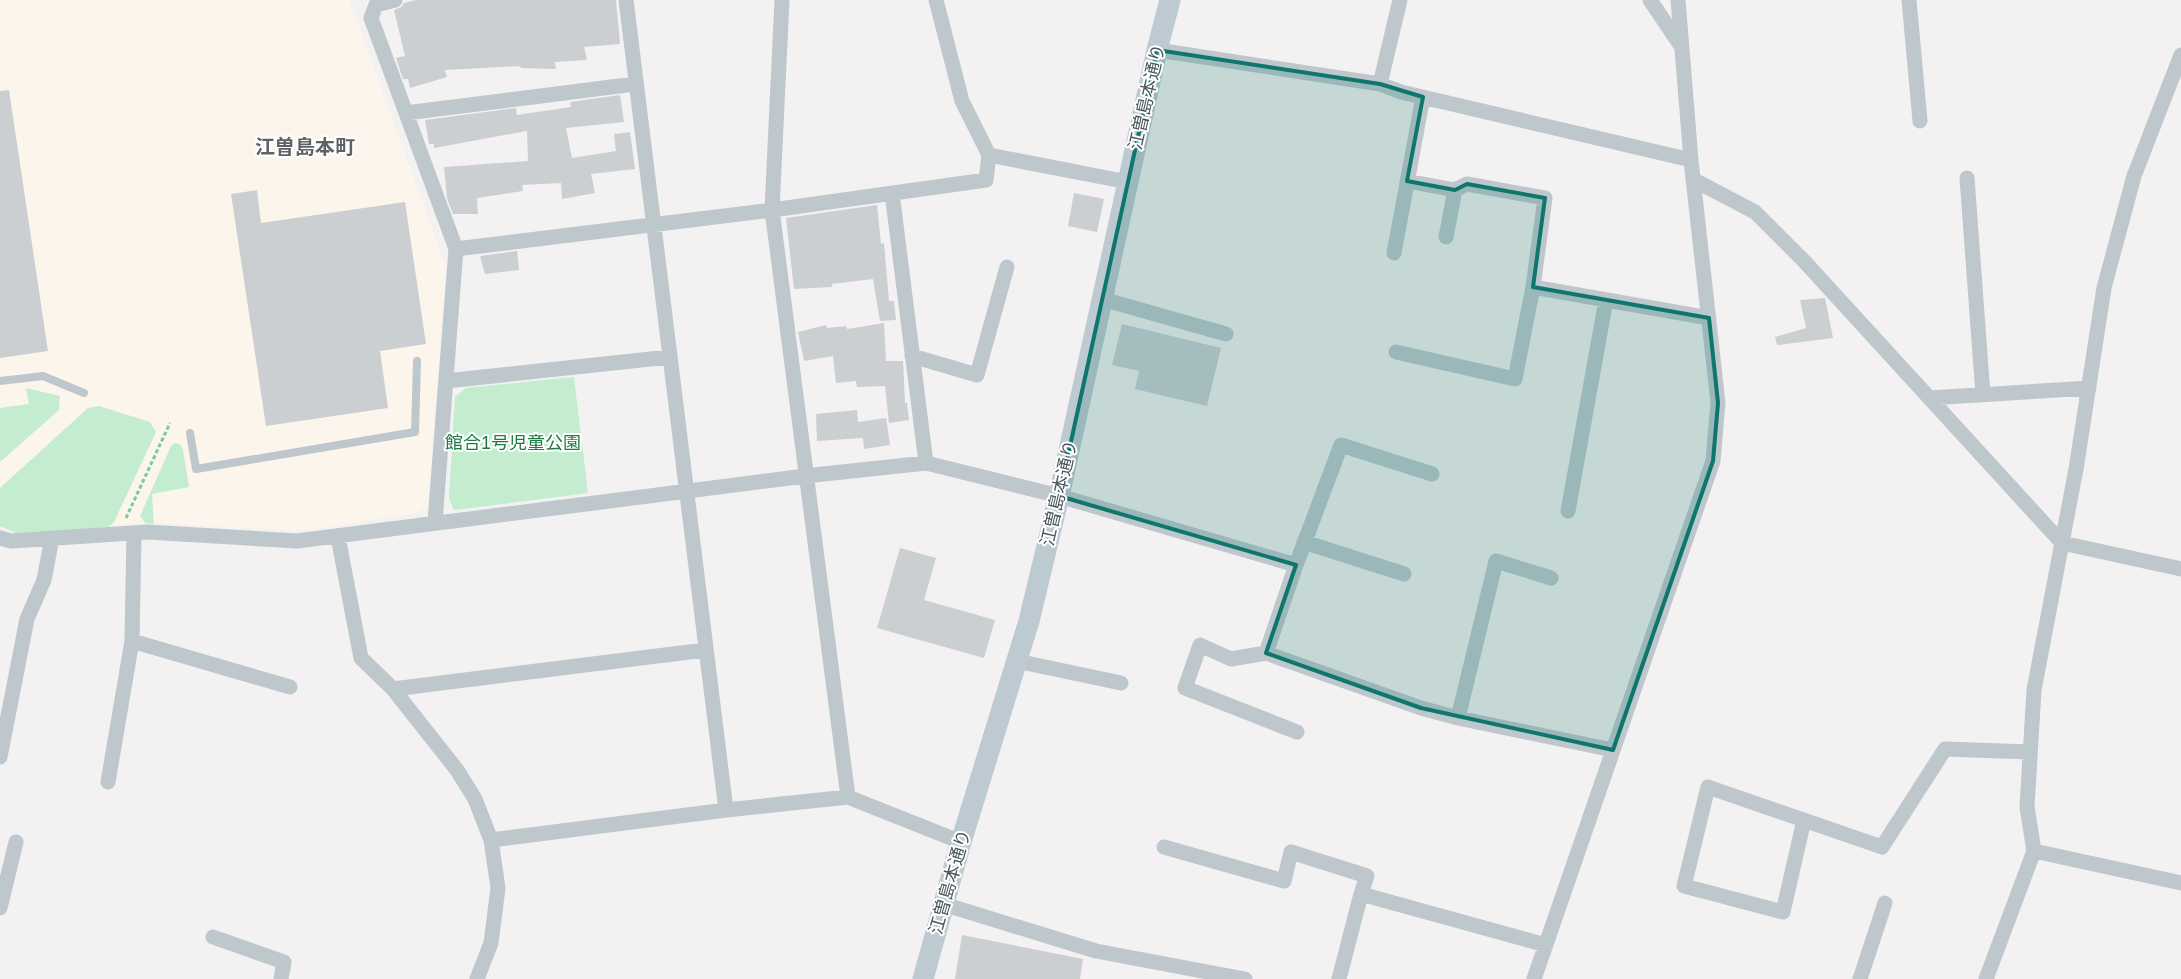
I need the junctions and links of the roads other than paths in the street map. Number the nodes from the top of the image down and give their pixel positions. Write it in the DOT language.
graph roads {
  1 [pos="395,0"];
  2 [pos="626,0"];
  3 [pos="782,0"];
  4 [pos="936,0"];
  5 [pos="1170,0"];
  6 [pos="1400,0"];
  7 [pos="1650,0"];
  8 [pos="1678,0"];
  9 [pos="1909,0"];
  10 [pos="1157,50"];
  11 [pos="1683,50"];
  12 [pos="2181,55"];
  13 [pos="635,84"];
  14 [pos="1380,84"];
  15 [pos="1423,97"];
  16 [pos="406,113"];
  17 [pos="1920,121"];
  18 [pos="989,155"];
  19 [pos="1691,160"];
  20 [pos="1967,178"];
  21 [pos="1694,180"];
  22 [pos="1407,181"];
  23 [pos="1128,182"];
  24 [pos="1455,190"];
  25 [pos="892,193"];
  26 [pos="772,210"];
  27 [pos="654,223"];
  28 [pos="1446,237"];
  29 [pos="456,248"];
  30 [pos="1394,253"];
  31 [pos="1007,267"];
  32 [pos="1534,287"];
  33 [pos="1102,299"];
  34 [pos="1606,300"];
  35 [pos="1709,318"];
  36 [pos="1226,334"];
  37 [pos="1396,352"];
  38 [pos="669,356"];
  39 [pos="912,356"];
  40 [pos="417,360"];
  41 [pos="0,381"];
  42 [pos="446,381"];
  43 [pos="2089,388"];
  44 [pos="84,393"];
  45 [pos="1983,395"];
  46 [pos="1929,398"];
  47 [pos="190,432"];
  48 [pos="926,463"];
  49 [pos="1432,474"];
  50 [pos="805,476"];
  51 [pos="686,492"];
  52 [pos="1058,496"];
  53 [pos="1568,511"];
  54 [pos="435,522"];
  55 [pos="134,533"];
  56 [pos="338,537"];
  57 [pos="0,538"];
  58 [pos="52,538"];
  59 [pos="1304,542"];
  60 [pos="2062,543"];
  61 [pos="1296,565"];
  62 [pos="2181,569"];
  63 [pos="1404,574"];
  64 [pos="1551,578"];
  65 [pos="132,641"];
  66 [pos="705,650"];
  67 [pos="1266,653"];
  68 [pos="1017,661"];
  69 [pos="1121,683"];
  70 [pos="290,687"];
  71 [pos="393,689"];
  72 [pos="1458,718"];
  73 [pos="1298,732"];
  74 [pos="1613,750"];
  75 [pos="2030,752"];
  76 [pos="0,757"];
  77 [pos="108,782"];
  78 [pos="848,797"];
  79 [pos="726,810"];
  80 [pos="1804,820"];
  81 [pos="491,840"];
  82 [pos="16,842"];
  83 [pos="961,842"];
  84 [pos="1164,847"];
  85 [pos="2034,851"];
  86 [pos="2181,883"];
  87 [pos="1361,894"];
  88 [pos="1,900"];
  89 [pos="943,904"];
  90 [pos="1885,904"];
  91 [pos="213,937"];
  92 [pos="1546,945"];
  93 [pos="281,979"];
  94 [pos="477,979"];
  95 [pos="923,979"];
  96 [pos="1245,979"];
  97 [pos="1339,979"];
  98 [pos="1534,979"];
  99 [pos="1860,979"];
  100 [pos="1986,979"];
  1 -- 16 [label="street"];
  2 -- 13 [label="street"];
  3 -- 26 [label="street"];
  4 -- 18 [label="street"];
  5 -- 10 [label="street, 江曽島本通り"];
  6 -- 14 [label="street"];
  7 -- 11 [label="street"];
  8 -- 11 [label="street"];
  9 -- 17 [label="street"];
  10 -- 14 [label="street"];
  10 -- 23 [label="street, 江曽島本通り"];
  11 -- 19 [label="street"];
  12 -- 43 [label="street"];
  13 -- 16 [label="street"];
  13 -- 27 [label="street"];
  14 -- 15 [label="street"];
  15 -- 19 [label="street"];
  15 -- 22 [label="street"];
  16 -- 29 [label="street"];
  18 -- 23 [label="street"];
  18 -- 25 [label="street"];
  19 -- 21 [label="street"];
  20 -- 45 [label="street"];
  21 -- 35 [label="street"];
  21 -- 46 [label="street"];
  22 -- 24 [label="street"];
  22 -- 30 [label="street"];
  23 -- 33 [label="street, 江曽島本通り"];
  24 -- 28 [label="street"];
  24 -- 32 [label="street"];
  25 -- 26 [label="street"];
  25 -- 39 [label="street"];
  26 -- 27 [label="street"];
  26 -- 50 [label="street"];
  27 -- 29 [label="street"];
  27 -- 38 [label="street"];
  29 -- 42 [label="street"];
  31 -- 39 [label="street"];
  32 -- 34 [label="street"];
  32 -- 37 [label="street"];
  33 -- 36 [label="street"];
  33 -- 52 [label="street, 江曽島本通り"];
  34 -- 35 [label="street"];
  34 -- 53 [label="street"];
  35 -- 74 [label="street"];
  38 -- 42 [label="street"];
  38 -- 51 [label="street"];
  39 -- 48 [label="street"];
  40 -- 47 [label="lane"];
  41 -- 44 [label="lane"];
  42 -- 54 [label="street"];
  43 -- 45 [label="street"];
  43 -- 60 [label="street"];
  45 -- 46 [label="street"];
  46 -- 60 [label="street"];
  48 -- 50 [label="street"];
  48 -- 52 [label="street"];
  49 -- 59 [label="street"];
  50 -- 51 [label="street"];
  50 -- 78 [label="street"];
  51 -- 54 [label="street"];
  51 -- 66 [label="street"];
  52 -- 61 [label="street"];
  52 -- 68 [label="street, 江曽島本通り"];
  54 -- 56 [label="street"];
  55 -- 56 [label="street"];
  55 -- 58 [label="street"];
  55 -- 65 [label="street"];
  56 -- 71 [label="street"];
  57 -- 58 [label="street"];
  58 -- 76 [label="street"];
  59 -- 61 [label="street"];
  59 -- 63 [label="street"];
  60 -- 62 [label="street"];
  60 -- 75 [label="street"];
  61 -- 67 [label="street"];
  64 -- 72 [label="street"];
  65 -- 70 [label="street"];
  65 -- 77 [label="street"];
  66 -- 71 [label="street"];
  66 -- 79 [label="street"];
  67 -- 72 [label="street"];
  67 -- 73 [label="street"];
  68 -- 69 [label="street"];
  68 -- 83 [label="street, 江曽島本通り"];
  71 -- 81 [label="street"];
  72 -- 74 [label="street"];
  74 -- 92 [label="street"];
  75 -- 80 [label="street"];
  75 -- 85 [label="street"];
  78 -- 79 [label="street"];
  78 -- 83 [label="street"];
  79 -- 81 [label="street"];
  80 -- 80 [label="street"];
  81 -- 94 [label="street"];
  82 -- 88 [label="street"];
  83 -- 89 [label="street, 江曽島本通り"];
  84 -- 87 [label="street"];
  85 -- 86 [label="street"];
  85 -- 100 [label="street"];
  87 -- 92 [label="street"];
  87 -- 97 [label="street"];
  89 -- 95 [label="street, 江曽島本通り"];
  89 -- 96 [label="street"];
  90 -- 99 [label="street"];
  91 -- 93 [label="street"];
  92 -- 98 [label="street"];
}
